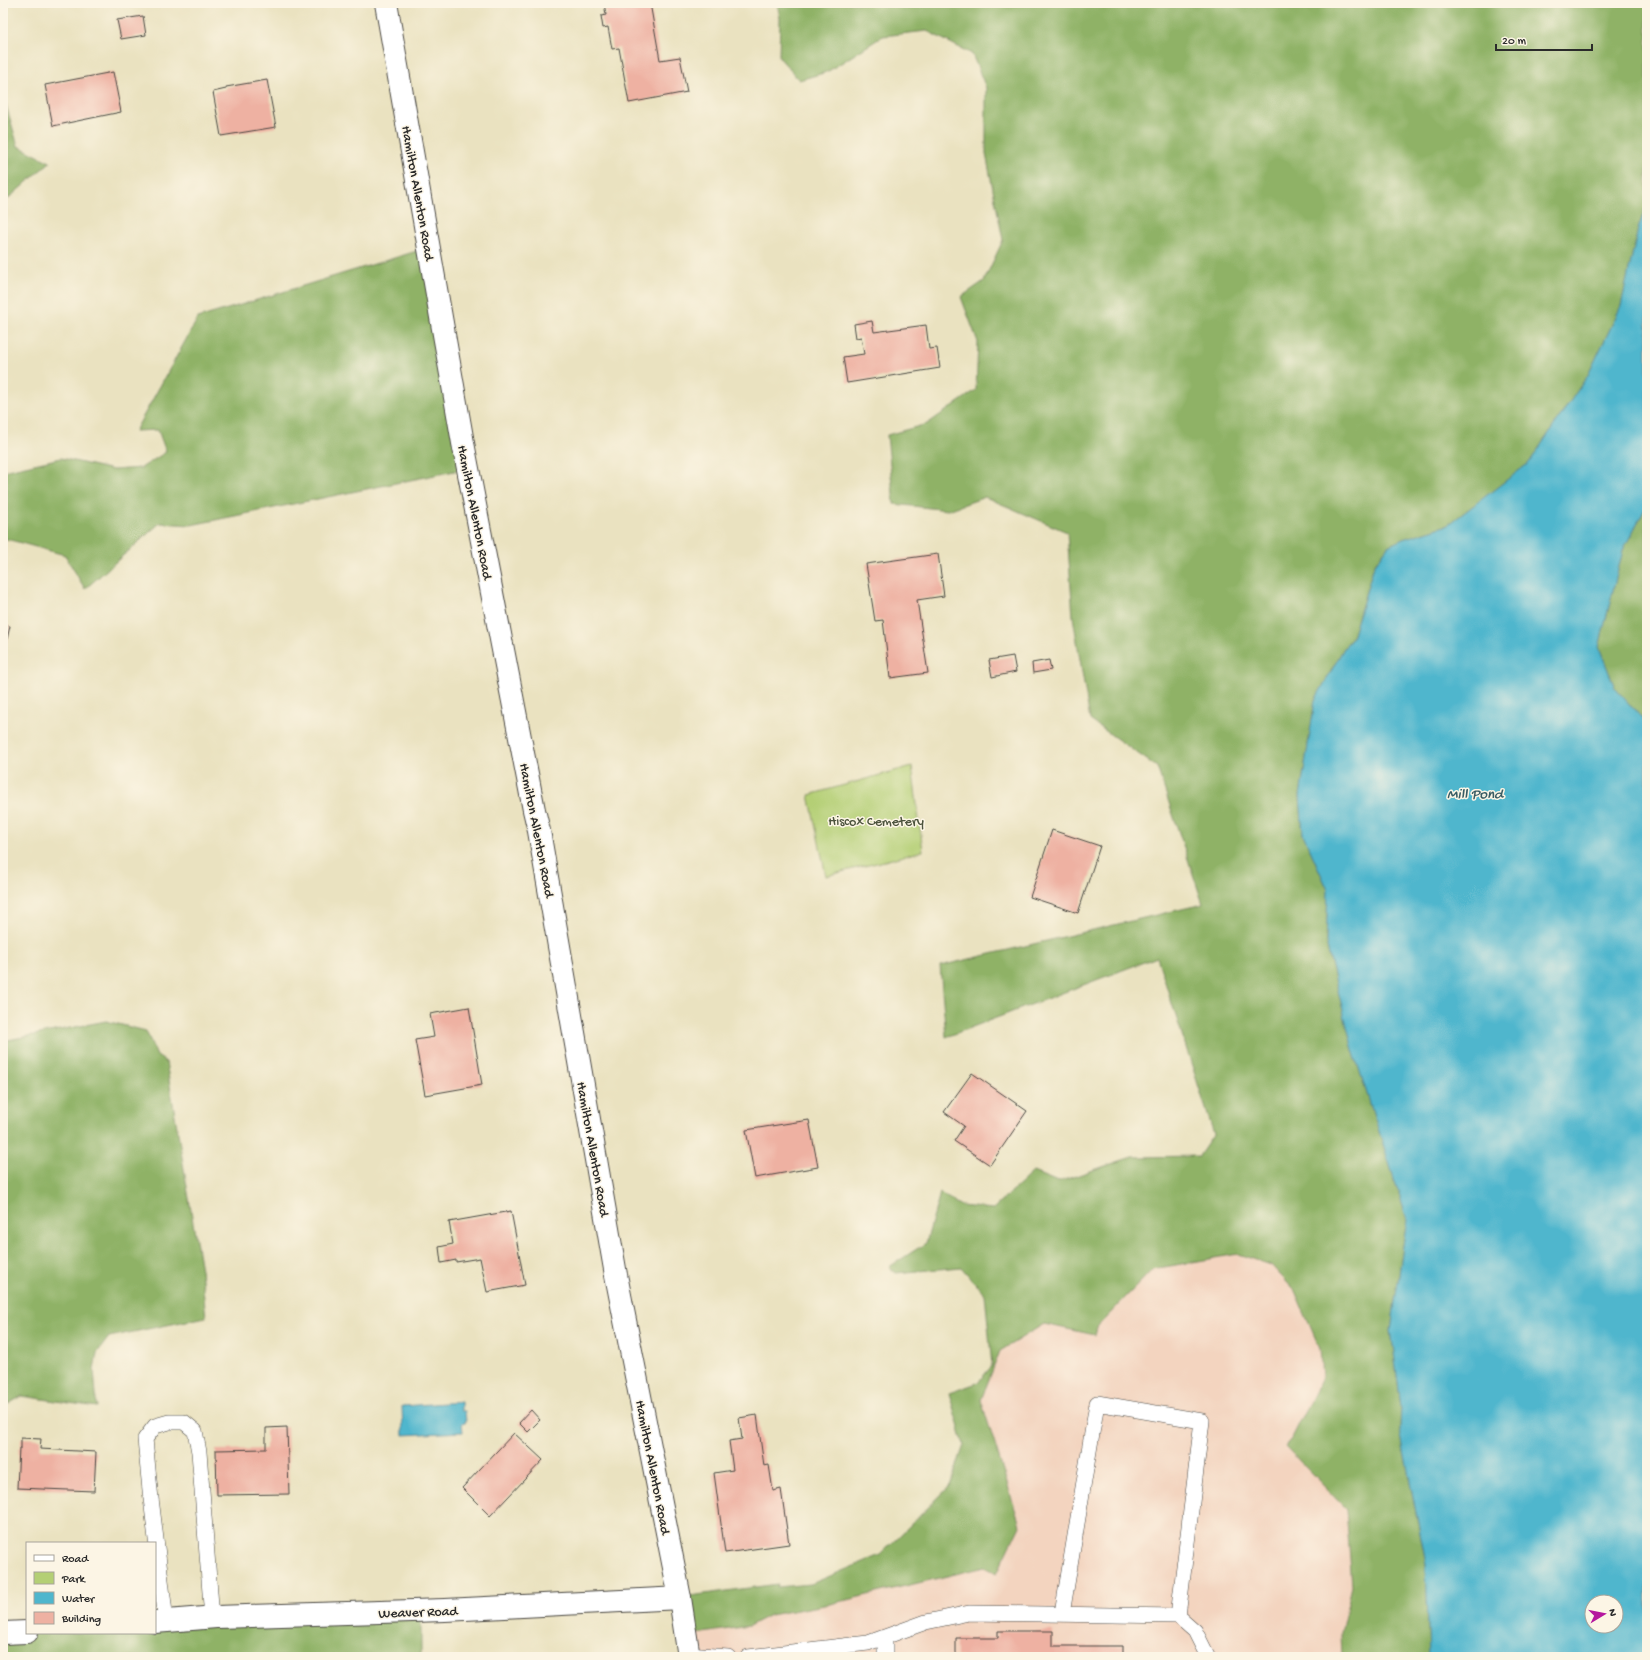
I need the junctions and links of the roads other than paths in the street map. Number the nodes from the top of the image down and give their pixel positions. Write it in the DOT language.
graph roads {
  1 [pos="386,3"];
  2 [pos="154,1542"];
  3 [pos="156,1569"];
  4 [pos="680,1598"];
  5 [pos="1062,1614"];
  6 [pos="1178,1616"];
  7 [pos="212,1618"];
  8 [pos="160,1621"];
  9 [pos="26,1632"];
  10 [pos="3,1633"];
  11 [pos="885,1637"];
  12 [pos="688,1655"];
  13 [pos="781,1655"];
  14 [pos="728,1657"];
  15 [pos="748,1657"];
  16 [pos="885,1657"];
  17 [pos="1208,1657"];
  1 -- 4 [label="street, Hamilton Allenton Road"];
  2 -- 7 [label="lane"];
  3 -- 8 [label="lane"];
  4 -- 7 [label="street, Weaver Road"];
  4 -- 12 [label="street, Hamilton Allenton Road"];
  5 -- 6 [label="lane"];
  5 -- 6 [label="lane"];
  5 -- 11 [label="lane"];
  6 -- 17 [label="lane"];
  7 -- 8 [label="street, Weaver Road"];
  9 -- 10 [label="street"];
  11 -- 13 [label="lane"];
  11 -- 16 [label="lane"];
  12 -- 14 [label="lane"];
  13 -- 15 [label="lane"];
}
